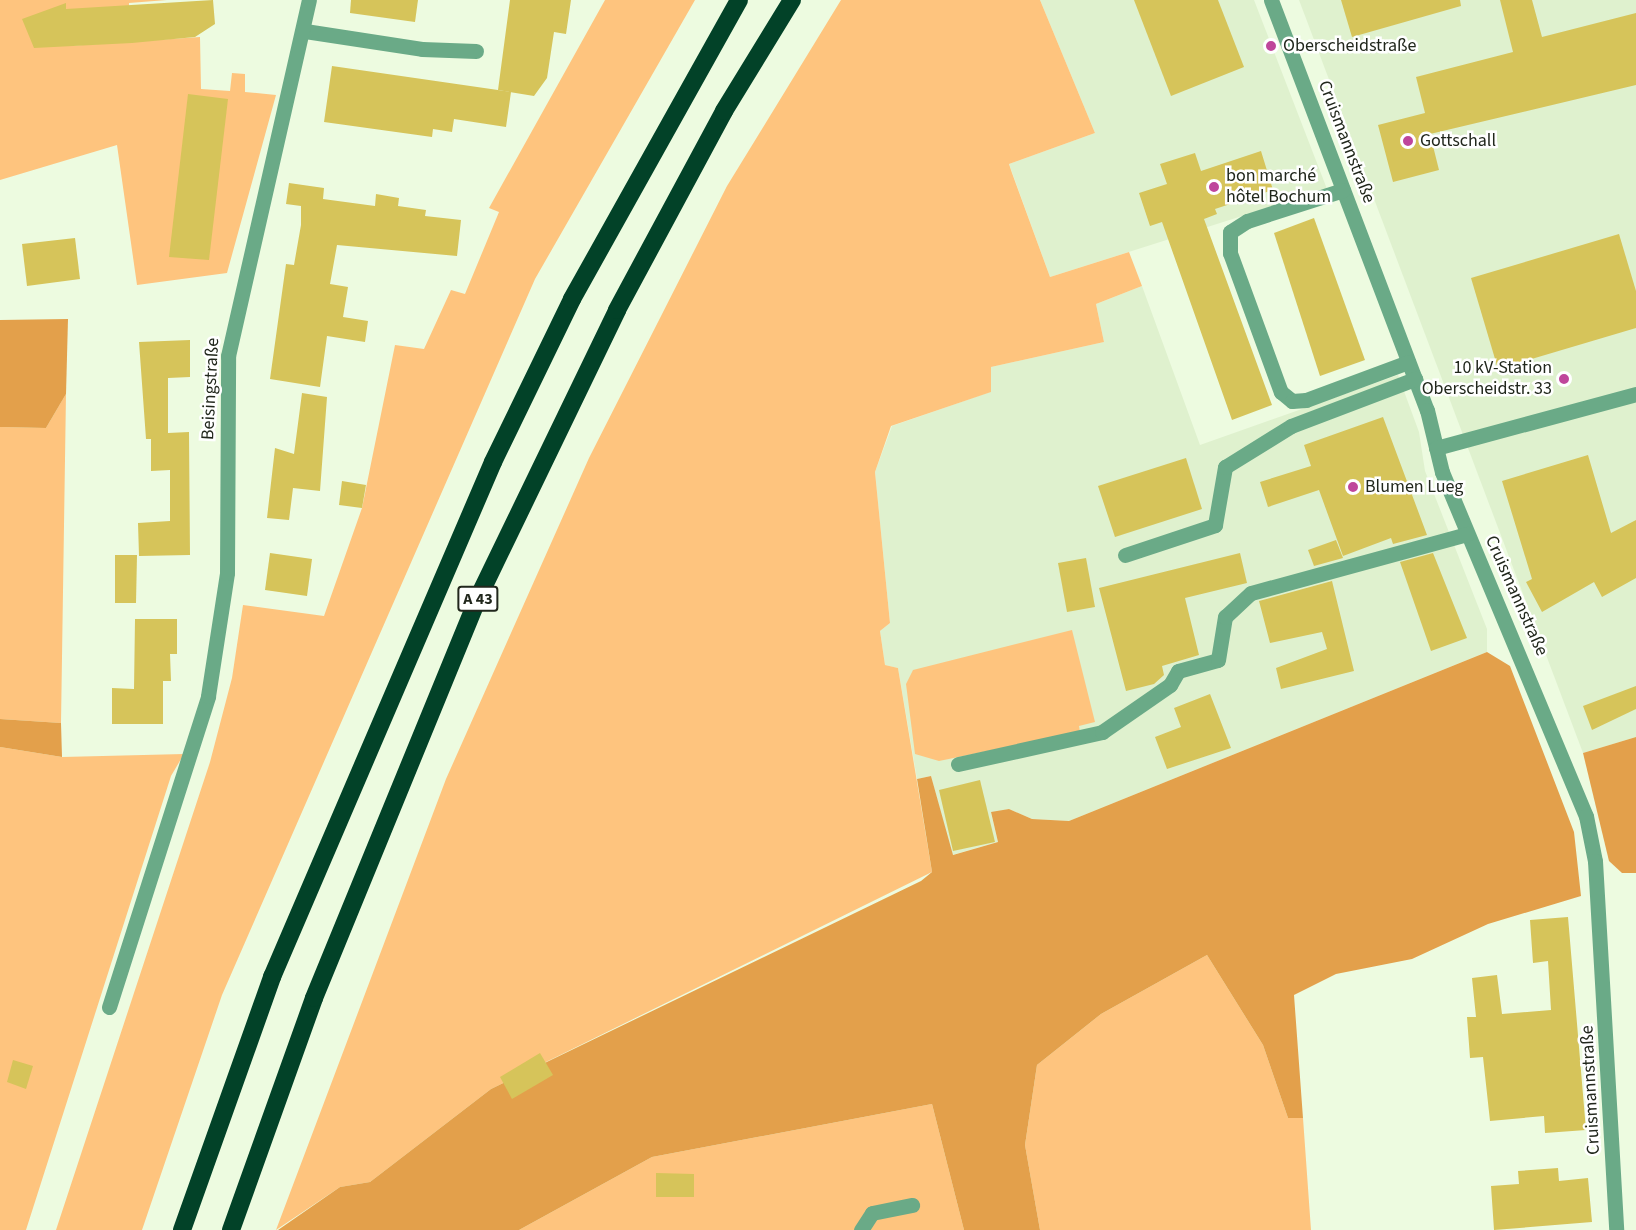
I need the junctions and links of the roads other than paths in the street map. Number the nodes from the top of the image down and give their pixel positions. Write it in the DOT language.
graph roads {
  1 [pos="309,0"];
  2 [pos="739,0"];
  3 [pos="792,0"];
  4 [pos="1271,0"];
  5 [pos="305,31"];
  6 [pos="476,51"];
  7 [pos="1343,190"];
  8 [pos="1408,362"];
  9 [pos="1415,379"];
  10 [pos="1636,394"];
  11 [pos="1436,448"];
  12 [pos="1467,534"];
  13 [pos="1125,555"];
  14 [pos="958,764"];
  15 [pos="109,1007"];
  16 [pos="912,1205"];
  17 [pos="182,1230"];
  18 [pos="231,1230"];
  19 [pos="861,1230"];
  20 [pos="1616,1230"];
  1 -- 5 [label="street, Beisingstraße"];
  2 -- 17 [label="highway, A 43"];
  3 -- 18 [label="highway, A 43"];
  4 -- 7 [label="street, Cruismannstraße"];
  5 -- 6 [label="street"];
  5 -- 15 [label="street, Beisingstraße"];
  7 -- 8 [label="street, Cruismannstraße"];
  7 -- 8 [label="street"];
  8 -- 9 [label="street, Cruismannstraße"];
  9 -- 11 [label="street, Cruismannstraße"];
  9 -- 13 [label="street"];
  10 -- 11 [label="street"];
  11 -- 12 [label="street, Cruismannstraße"];
  12 -- 14 [label="street"];
  12 -- 20 [label="street, Cruismannstraße"];
  16 -- 19 [label="street"];
}
